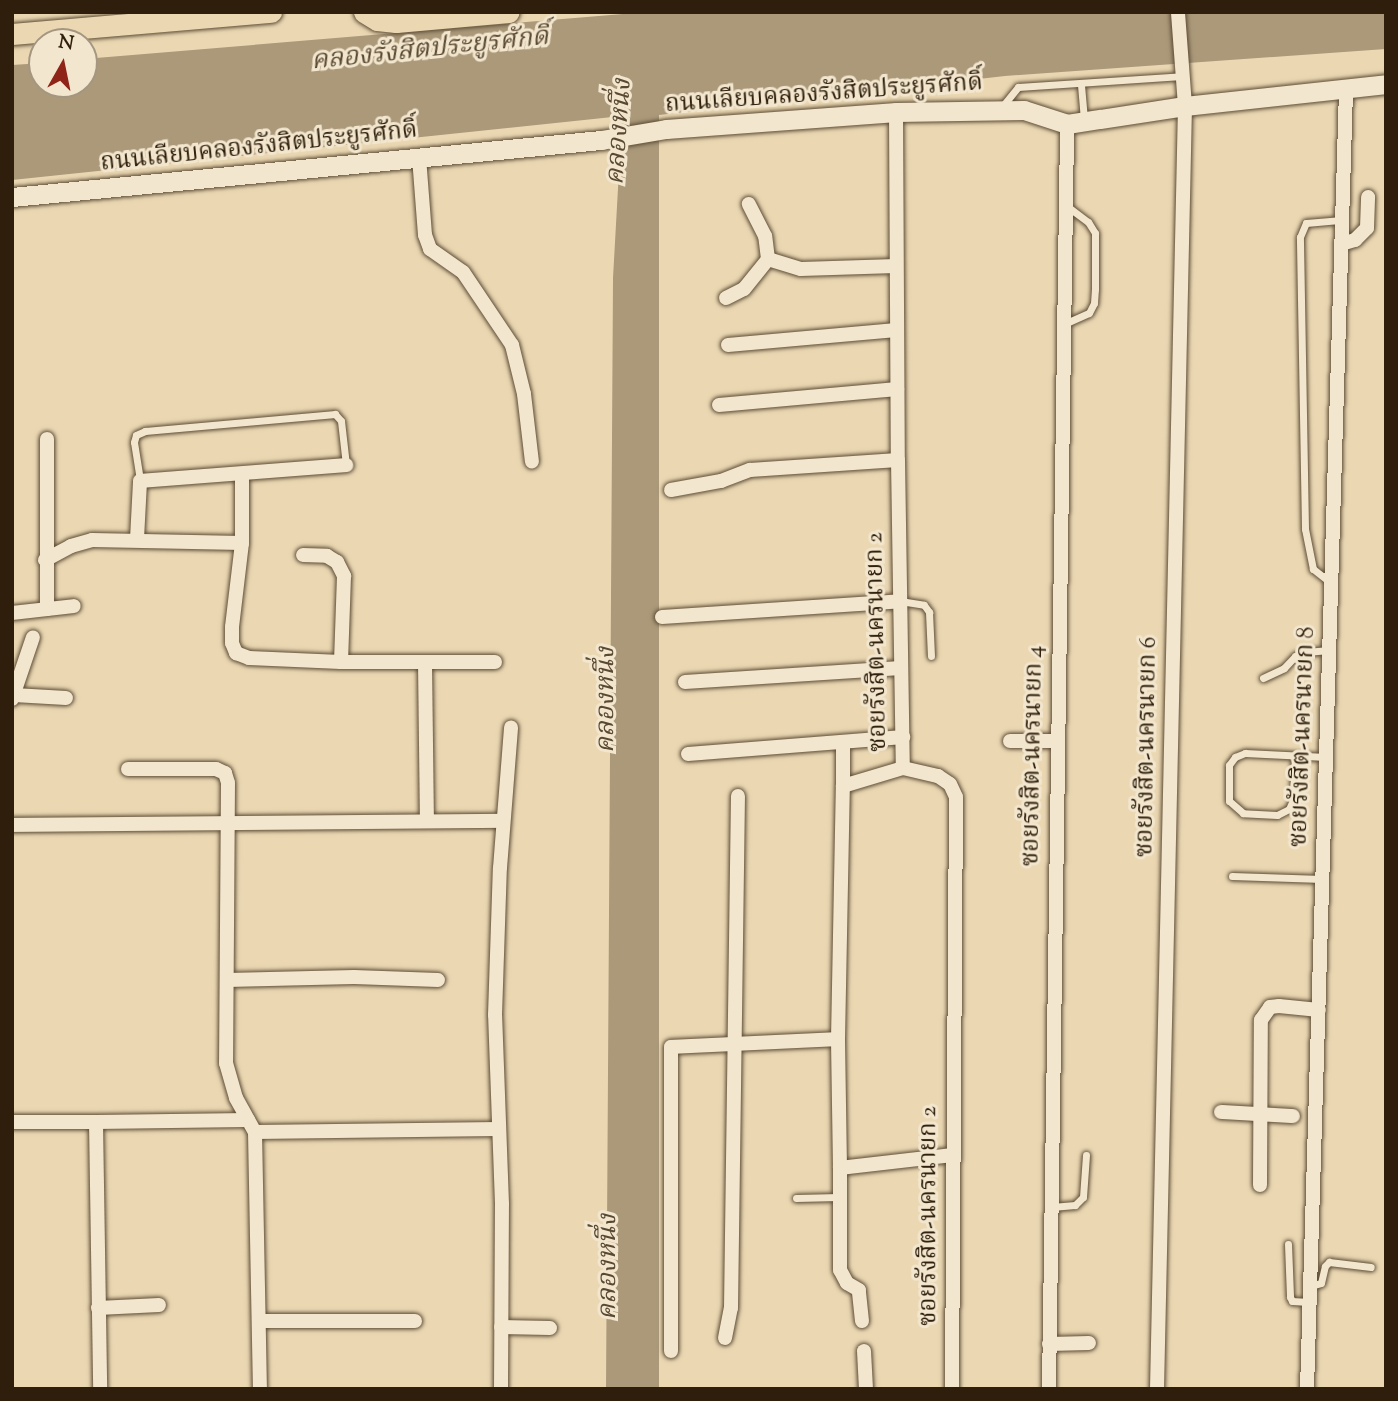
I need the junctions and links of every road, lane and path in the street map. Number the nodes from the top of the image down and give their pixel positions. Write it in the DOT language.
graph roads {
  1 [pos="271,12"];
  2 [pos="364,12"];
  3 [pos="509,12"];
  4 [pos="1178,12"];
  5 [pos="12,34"];
  6 [pos="1181,70"];
  7 [pos="1386,84"];
  8 [pos="1081,85"];
  9 [pos="1346,88"];
  10 [pos="1185,106"];
  11 [pos="1000,109"];
  12 [pos="896,112"];
  13 [pos="1076,123"];
  14 [pos="419,158"];
  15 [pos="12,197"];
  16 [pos="1368,197"];
  17 [pos="749,204"];
  18 [pos="1067,206"];
  19 [pos="1342,220"];
  20 [pos="1342,244"];
  21 [pos="768,259"];
  22 [pos="896,265"];
  23 [pos="726,298"];
  24 [pos="1063,324"];
  25 [pos="896,330"];
  26 [pos="728,345"];
  27 [pos="897,390"];
  28 [pos="719,405"];
  29 [pos="47,439"];
  30 [pos="898,460"];
  31 [pos="532,462"];
  32 [pos="346,465"];
  33 [pos="242,474"];
  34 [pos="140,481"];
  35 [pos="671,490"];
  36 [pos="137,539"];
  37 [pos="242,543"];
  38 [pos="303,555"];
  39 [pos="45,560"];
  40 [pos="1331,583"];
  41 [pos="901,601"];
  42 [pos="74,606"];
  43 [pos="47,609"];
  44 [pos="12,613"];
  45 [pos="662,617"];
  46 [pos="33,637"];
  47 [pos="1330,650"];
  48 [pos="931,656"];
  49 [pos="341,662"];
  50 [pos="495,662"];
  51 [pos="425,663"];
  52 [pos="901,668"];
  53 [pos="1263,677"];
  54 [pos="685,682"];
  55 [pos="13,697"];
  56 [pos="66,698"];
  57 [pos="510,727"];
  58 [pos="902,737"];
  59 [pos="1010,741"];
  60 [pos="1057,741"];
  61 [pos="843,742"];
  62 [pos="688,754"];
  63 [pos="1295,756"];
  64 [pos="1326,757"];
  65 [pos="903,768"];
  66 [pos="128,769"];
  67 [pos="843,786"];
  68 [pos="738,796"];
  69 [pos="427,820"];
  70 [pos="503,821"];
  71 [pos="227,822"];
  72 [pos="12,825"];
  73 [pos="1232,876"];
  74 [pos="1322,879"];
  75 [pos="438,980"];
  76 [pos="227,981"];
  77 [pos="1319,1010"];
  78 [pos="838,1039"];
  79 [pos="735,1042"];
  80 [pos="1221,1112"];
  81 [pos="1260,1116"];
  82 [pos="1293,1116"];
  83 [pos="12,1122"];
  84 [pos="96,1122"];
  85 [pos="251,1126"];
  86 [pos="498,1129"];
  87 [pos="953,1155"];
  88 [pos="1086,1155"];
  89 [pos="840,1168"];
  90 [pos="1260,1185"];
  91 [pos="839,1197"];
  92 [pos="796,1198"];
  93 [pos="1051,1207"];
  94 [pos="1288,1244"];
  95 [pos="1371,1266"];
  96 [pos="1310,1286"];
  97 [pos="1310,1302"];
  98 [pos="159,1305"];
  99 [pos="98,1308"];
  100 [pos="259,1321"];
  101 [pos="415,1321"];
  102 [pos="862,1321"];
  103 [pos="501,1327"];
  104 [pos="550,1328"];
  105 [pos="725,1338"];
  106 [pos="1090,1343"];
  107 [pos="1049,1344"];
  108 [pos="671,1351"];
  109 [pos="864,1351"];
  110 [pos="100,1389"];
  111 [pos="260,1389"];
  112 [pos="501,1389"];
  113 [pos="866,1389"];
  114 [pos="952,1389"];
  115 [pos="1049,1389"];
  116 [pos="1157,1389"];
  117 [pos="1307,1389"];
  1 -- 5 [label="main road"];
  2 -- 3 [label="main road"];
  4 -- 6 [label="street, ซอยรังสิต-นครนายก 6"];
  6 -- 8 [label="lane"];
  6 -- 10 [label="street, ซอยรังสิต-นครนายก 6"];
  7 -- 9 [label="street, ถนนเลียบคลองรังสิตประยูรศักดิ์"];
  8 -- 11 [label="lane"];
  8 -- 13 [label="lane"];
  9 -- 10 [label="street, ถนนเลียบคลองรังสิตประยูรศักดิ์"];
  9 -- 19 [label="street, ซอยรังสิต-นครนายก 8"];
  10 -- 13 [label="street, ถนนเลียบคลองรังสิตประยูรศักดิ์"];
  10 -- 116 [label="street, ซอยรังสิต-นครนายก 6"];
  11 -- 12 [label="street, ถนนเลียบคลองรังสิตประยูรศักดิ์"];
  11 -- 13 [label="street, ถนนเลียบคลองรังสิตประยูรศักดิ์"];
  12 -- 14 [label="street, ถนนเลียบคลองรังสิตประยูรศักดิ์"];
  12 -- 22 [label="street, ซอยรังสิต-นครนายก 2"];
  13 -- 18 [label="street, ซอยรังสิต-นครนายก 4"];
  14 -- 15 [label="street, ถนนเลียบคลองรังสิตประยูรศักดิ์"];
  14 -- 31 [label="street"];
  16 -- 20 [label="street"];
  17 -- 21 [label="street"];
  18 -- 24 [label="street, ซอยรังสิต-นครนายก 4"];
  18 -- 24 [label="lane"];
  19 -- 20 [label="street, ซอยรังสิต-นครนายก 8"];
  19 -- 40 [label="lane"];
  20 -- 40 [label="street, ซอยรังสิต-นครนายก 8"];
  21 -- 22 [label="street"];
  21 -- 23 [label="street"];
  22 -- 25 [label="street, ซอยรังสิต-นครนายก 2"];
  24 -- 60 [label="street, ซอยรังสิต-นครนายก 4"];
  25 -- 26 [label="street"];
  25 -- 27 [label="street, ซอยรังสิต-นครนายก 2"];
  27 -- 28 [label="street"];
  27 -- 30 [label="street, ซอยรังสิต-นครนายก 2"];
  29 -- 39 [label="street"];
  30 -- 35 [label="street"];
  30 -- 41 [label="street, ซอยรังสิต-นครนายก 2"];
  32 -- 33 [label="street"];
  32 -- 34 [label="lane"];
  33 -- 34 [label="street"];
  33 -- 37 [label="street"];
  34 -- 36 [label="street"];
  36 -- 37 [label="street"];
  36 -- 39 [label="street"];
  37 -- 49 [label="street"];
  38 -- 49 [label="street"];
  39 -- 43 [label="street"];
  40 -- 47 [label="street, ซอยรังสิต-นครนายก 8"];
  41 -- 45 [label="street"];
  41 -- 48 [label="lane"];
  41 -- 52 [label="street, ซอยรังสิต-นครนายก 2"];
  42 -- 43 [label="street"];
  43 -- 44 [label="street"];
  46 -- 55 [label="street"];
  47 -- 53 [label="lane"];
  47 -- 64 [label="street, ซอยรังสิต-นครนายก 8"];
  49 -- 51 [label="street"];
  50 -- 51 [label="street"];
  51 -- 69 [label="street"];
  52 -- 54 [label="street"];
  52 -- 58 [label="street, ซอยรังสิต-นครนายก 2"];
  55 -- 56 [label="street"];
  57 -- 70 [label="street"];
  58 -- 61 [label="street"];
  58 -- 65 [label="street, ซอยรังสิต-นครนายก 2"];
  59 -- 60 [label="street"];
  60 -- 93 [label="street, ซอยรังสิต-นครนายก 4"];
  61 -- 62 [label="street"];
  61 -- 67 [label="street"];
  63 -- 63 [label="lane"];
  63 -- 64 [label="lane"];
  64 -- 74 [label="street, ซอยรังสิต-นครนายก 8"];
  65 -- 67 [label="street"];
  65 -- 87 [label="street, ซอยรังสิต-นครนายก 2"];
  66 -- 71 [label="street"];
  67 -- 78 [label="street"];
  68 -- 79 [label="street"];
  69 -- 70 [label="street"];
  69 -- 71 [label="street"];
  70 -- 86 [label="street"];
  71 -- 72 [label="street"];
  71 -- 76 [label="street"];
  73 -- 74 [label="lane"];
  74 -- 77 [label="street, ซอยรังสิต-นครนายก 8"];
  75 -- 76 [label="street"];
  76 -- 85 [label="street"];
  77 -- 81 [label="street"];
  77 -- 96 [label="street, ซอยรังสิต-นครนายก 8"];
  78 -- 79 [label="street"];
  78 -- 89 [label="street"];
  79 -- 105 [label="street"];
  79 -- 108 [label="street"];
  80 -- 81 [label="street"];
  81 -- 82 [label="street"];
  81 -- 90 [label="street"];
  83 -- 84 [label="street"];
  84 -- 85 [label="street"];
  84 -- 99 [label="street"];
  85 -- 86 [label="street"];
  85 -- 100 [label="street"];
  86 -- 103 [label="street"];
  87 -- 89 [label="street"];
  87 -- 114 [label="street, ซอยรังสิต-นครนายก 2"];
  88 -- 93 [label="lane"];
  89 -- 91 [label="street"];
  91 -- 92 [label="lane"];
  91 -- 102 [label="street"];
  93 -- 107 [label="street, ซอยรังสิต-นครนายก 4"];
  94 -- 97 [label="lane"];
  95 -- 96 [label="lane"];
  96 -- 97 [label="street, ซอยรังสิต-นครนายก 8"];
  97 -- 117 [label="street, ซอยรังสิต-นครนายก 8"];
  98 -- 99 [label="street"];
  99 -- 110 [label="street"];
  100 -- 101 [label="street"];
  100 -- 111 [label="street"];
  103 -- 104 [label="street"];
  103 -- 112 [label="street"];
  106 -- 107 [label="street"];
  107 -- 115 [label="street, ซอยรังสิต-นครนายก 4"];
  109 -- 113 [label="street"];
}
